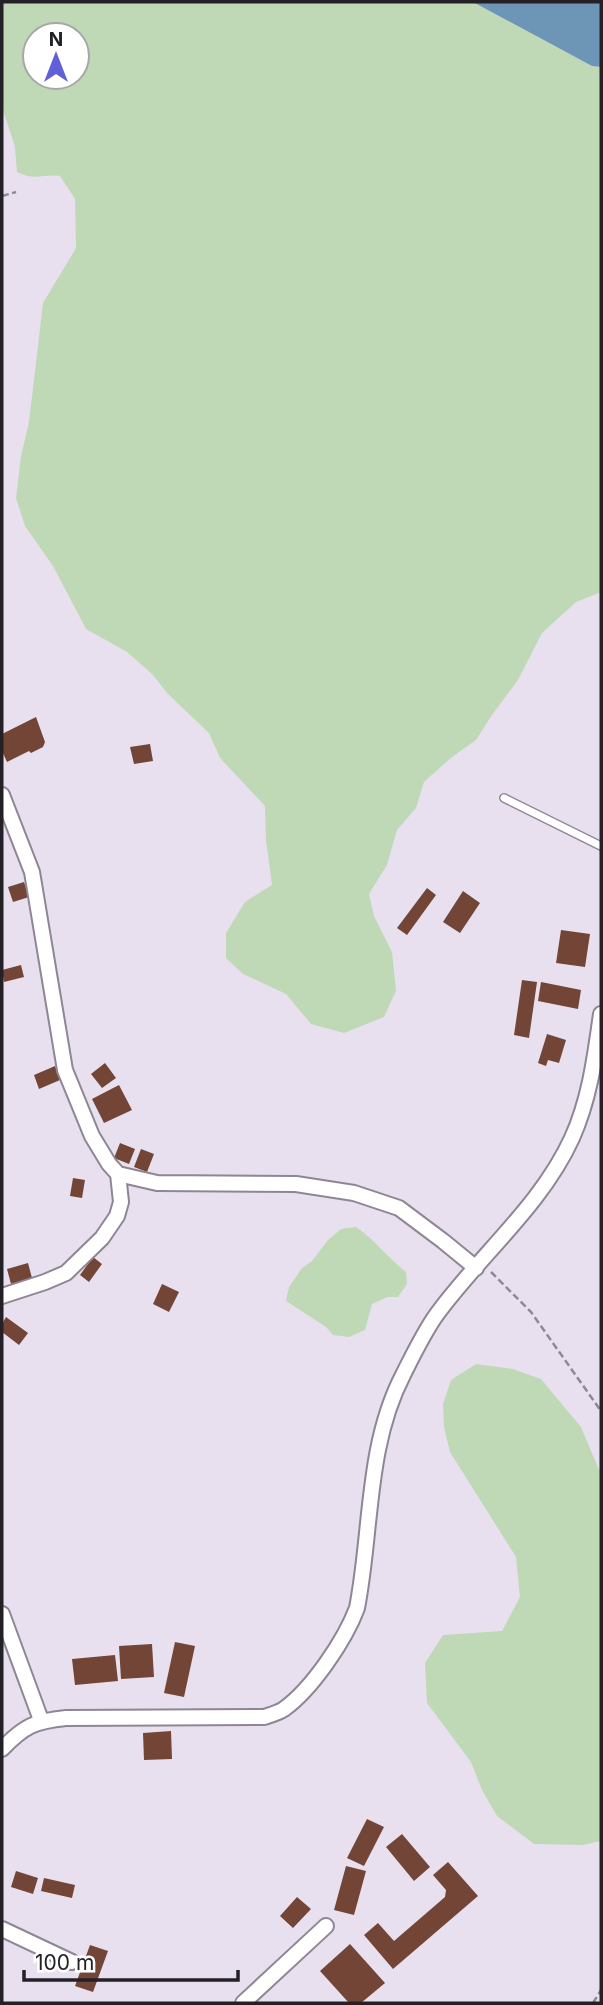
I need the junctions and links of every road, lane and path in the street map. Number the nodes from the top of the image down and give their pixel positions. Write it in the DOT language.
graph roads {
  1 [pos="16,192"];
  2 [pos="2,196"];
  3 [pos="2,795"];
  4 [pos="504,798"];
  5 [pos="601,846"];
  6 [pos="601,1014"];
  7 [pos="118,1174"];
  8 [pos="479,1265"];
  9 [pos="2,1296"];
  10 [pos="601,1411"];
  11 [pos="2,1615"];
  12 [pos="41,1720"];
  13 [pos="2,1749"];
  14 [pos="326,1926"];
  15 [pos="2,1929"];
  16 [pos="72,1962"];
  17 [pos="601,1990"];
  18 [pos="243,2003"];
  19 [pos="593,2003"];
  1 -- 2 [label="path"];
  3 -- 7 [label="street"];
  4 -- 5 [label="lane"];
  6 -- 8 [label="street"];
  7 -- 8 [label="street"];
  7 -- 9 [label="street"];
  8 -- 10 [label="path"];
  8 -- 12 [label="street"];
  11 -- 12 [label="street"];
  12 -- 13 [label="street"];
  14 -- 18 [label="street"];
  15 -- 16 [label="street"];
  17 -- 19 [label="path"];
}
